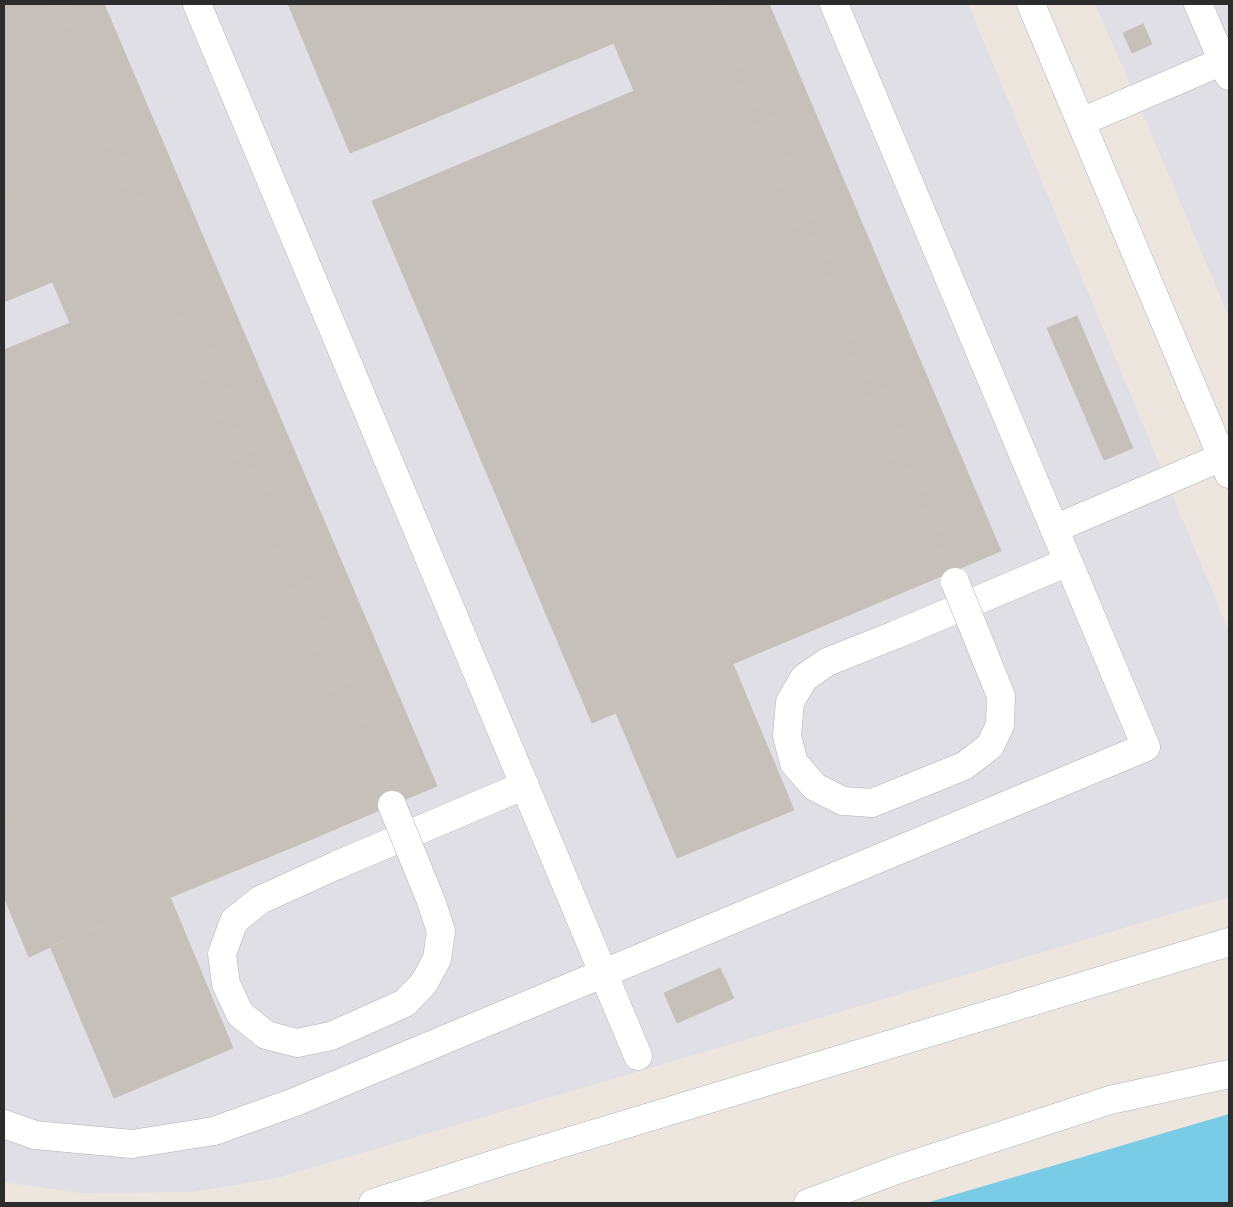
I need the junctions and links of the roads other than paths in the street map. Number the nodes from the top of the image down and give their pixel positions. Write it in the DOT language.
graph roads {
  1 [pos="197,4"];
  2 [pos="834,4"];
  3 [pos="1031,4"];
  4 [pos="1198,4"];
  5 [pos="1226,68"];
  6 [pos="1081,122"];
  7 [pos="1226,465"];
  8 [pos="1054,529"];
  9 [pos="1068,562"];
  10 [pos="955,582"];
  11 [pos="525,785"];
  12 [pos="392,805"];
  13 [pos="1229,942"];
  14 [pos="603,973"];
  15 [pos="638,1056"];
  16 [pos="1229,1074"];
  17 [pos="4,1124"];
  18 [pos="373,1203"];
  19 [pos="808,1203"];
  1 -- 11 [label="street"];
  2 -- 8 [label="street"];
  3 -- 6 [label="street"];
  4 -- 5 [label="street"];
  5 -- 6 [label="street"];
  6 -- 7 [label="street"];
  7 -- 8 [label="street"];
  8 -- 9 [label="street"];
  9 -- 10 [label="street, bridge"];
  9 -- 14 [label="street"];
  11 -- 12 [label="street, bridge"];
  11 -- 14 [label="street"];
  13 -- 18 [label="street"];
  14 -- 15 [label="street"];
  14 -- 17 [label="street"];
  16 -- 19 [label="street"];
}
